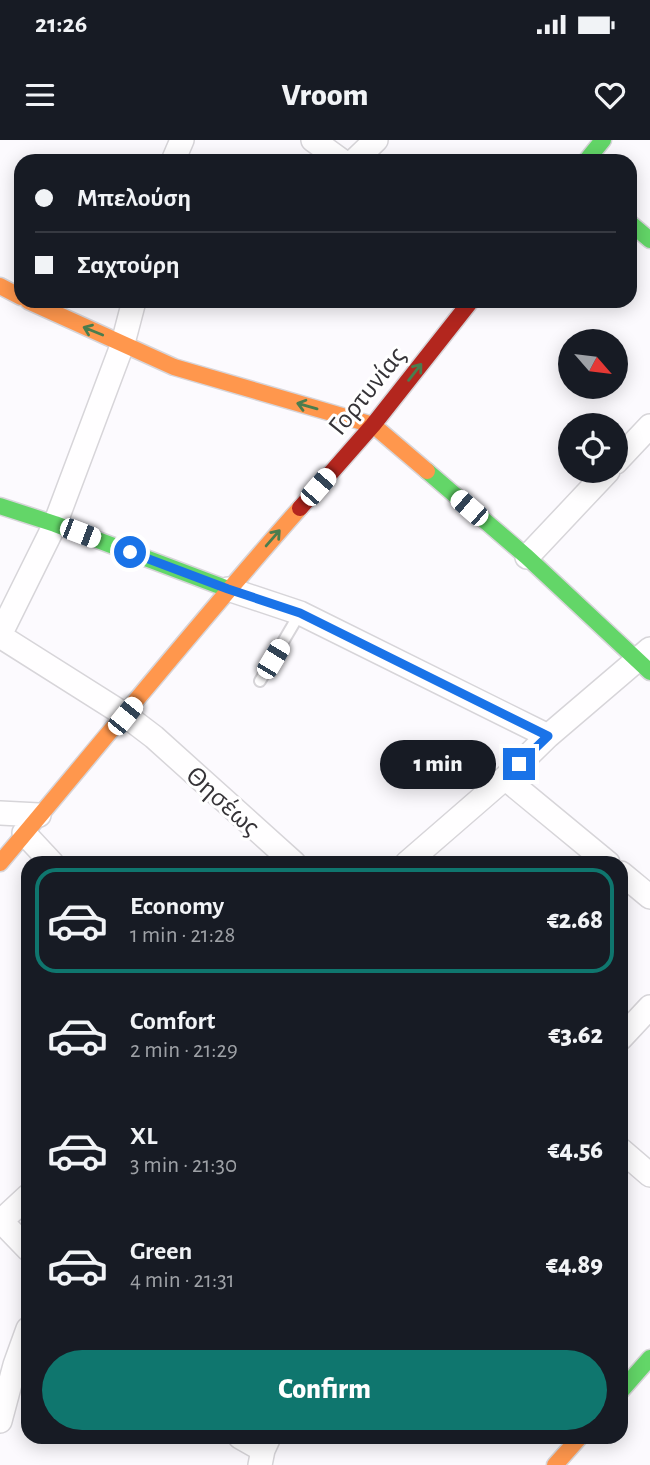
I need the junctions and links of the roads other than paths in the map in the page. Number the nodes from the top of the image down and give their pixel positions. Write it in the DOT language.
graph roads {
  1 [pos="313,140"];
  2 [pos="376,140"];
  3 [pos="603,140"];
  4 [pos="332,154"];
  5 [pos="361,154"];
  6 [pos="592,154"];
  7 [pos="44,308"];
  8 [pos="132,308"];
  9 [pos="465,308"];
  10 [pos="123,343"];
  11 [pos="373,425"];
  12 [pos="646,437"];
  13 [pos="628,453"];
  14 [pos="597,483"];
  15 [pos="0,506"];
  16 [pos="55,524"];
  17 [pos="527,558"];
  18 [pos="228,589"];
  19 [pos="300,613"];
  20 [pos="0,635"];
  21 [pos="646,660"];
  22 [pos="260,681"];
  23 [pos="125,716"];
  24 [pos="548,736"];
  25 [pos="505,778"];
  26 [pos="0,813"];
  27 [pos="39,815"];
  28 [pos="24,833"];
  29 [pos="45,856"];
  30 [pos="286,856"];
  31 [pos="415,856"];
  32 [pos="600,856"];
  33 [pos="0,863"];
  34 [pos="628,879"];
  35 [pos="650,897"];
  36 [pos="650,1007"];
  37 [pos="628,1031"];
  38 [pos="628,1156"];
  39 [pos="650,1175"];
  40 [pos="21,1202"];
  41 [pos="1,1221"];
  42 [pos="21,1242"];
  43 [pos="21,1348"];
  44 [pos="650,1358"];
  45 [pos="628,1383"];
  46 [pos="0,1421"];
  47 [pos="574,1444"];
  48 [pos="555,1465"];
  1 -- 4 [label="street"];
  2 -- 5 [label="street"];
  3 -- 6 [label="street"];
  10 -- 7 [label="street, one-way"];
  8 -- 10 [label="street"];
  11 -- 9 [label="street, Γορτυνίας, one-way"];
  11 -- 10 [label="street, one-way"];
  10 -- 16 [label="street"];
  11 -- 17 [label="street"];
  18 -- 11 [label="street, Γορτυνίας, one-way"];
  12 -- 13 [label="street"];
  14 -- 17 [label="street"];
  15 -- 16 [label="street"];
  16 -- 18 [label="street"];
  16 -- 20 [label="street"];
  17 -- 21 [label="street"];
  18 -- 19 [label="street"];
  18 -- 23 [label="street, Γορτυνίας"];
  19 -- 22 [label="lane"];
  19 -- 24 [label="street"];
  20 -- 23 [label="street, Θησέως"];
  21 -- 24 [label="street"];
  23 -- 27 [label="street, Γορτυνίας"];
  23 -- 30 [label="street, Θησέως"];
  24 -- 25 [label="street"];
  25 -- 31 [label="street"];
  25 -- 32 [label="street"];
  26 -- 27 [label="street"];
  27 -- 28 [label="street, Γορτυνίας"];
  28 -- 29 [label="street"];
  28 -- 33 [label="street, Γορτυνίας"];
  34 -- 35 [label="street"];
  36 -- 37 [label="street"];
  38 -- 39 [label="street"];
  40 -- 41 [label="street"];
  41 -- 42 [label="street"];
  43 -- 46 [label="street"];
  44 -- 45 [label="street"];
  47 -- 48 [label="street"];
}
